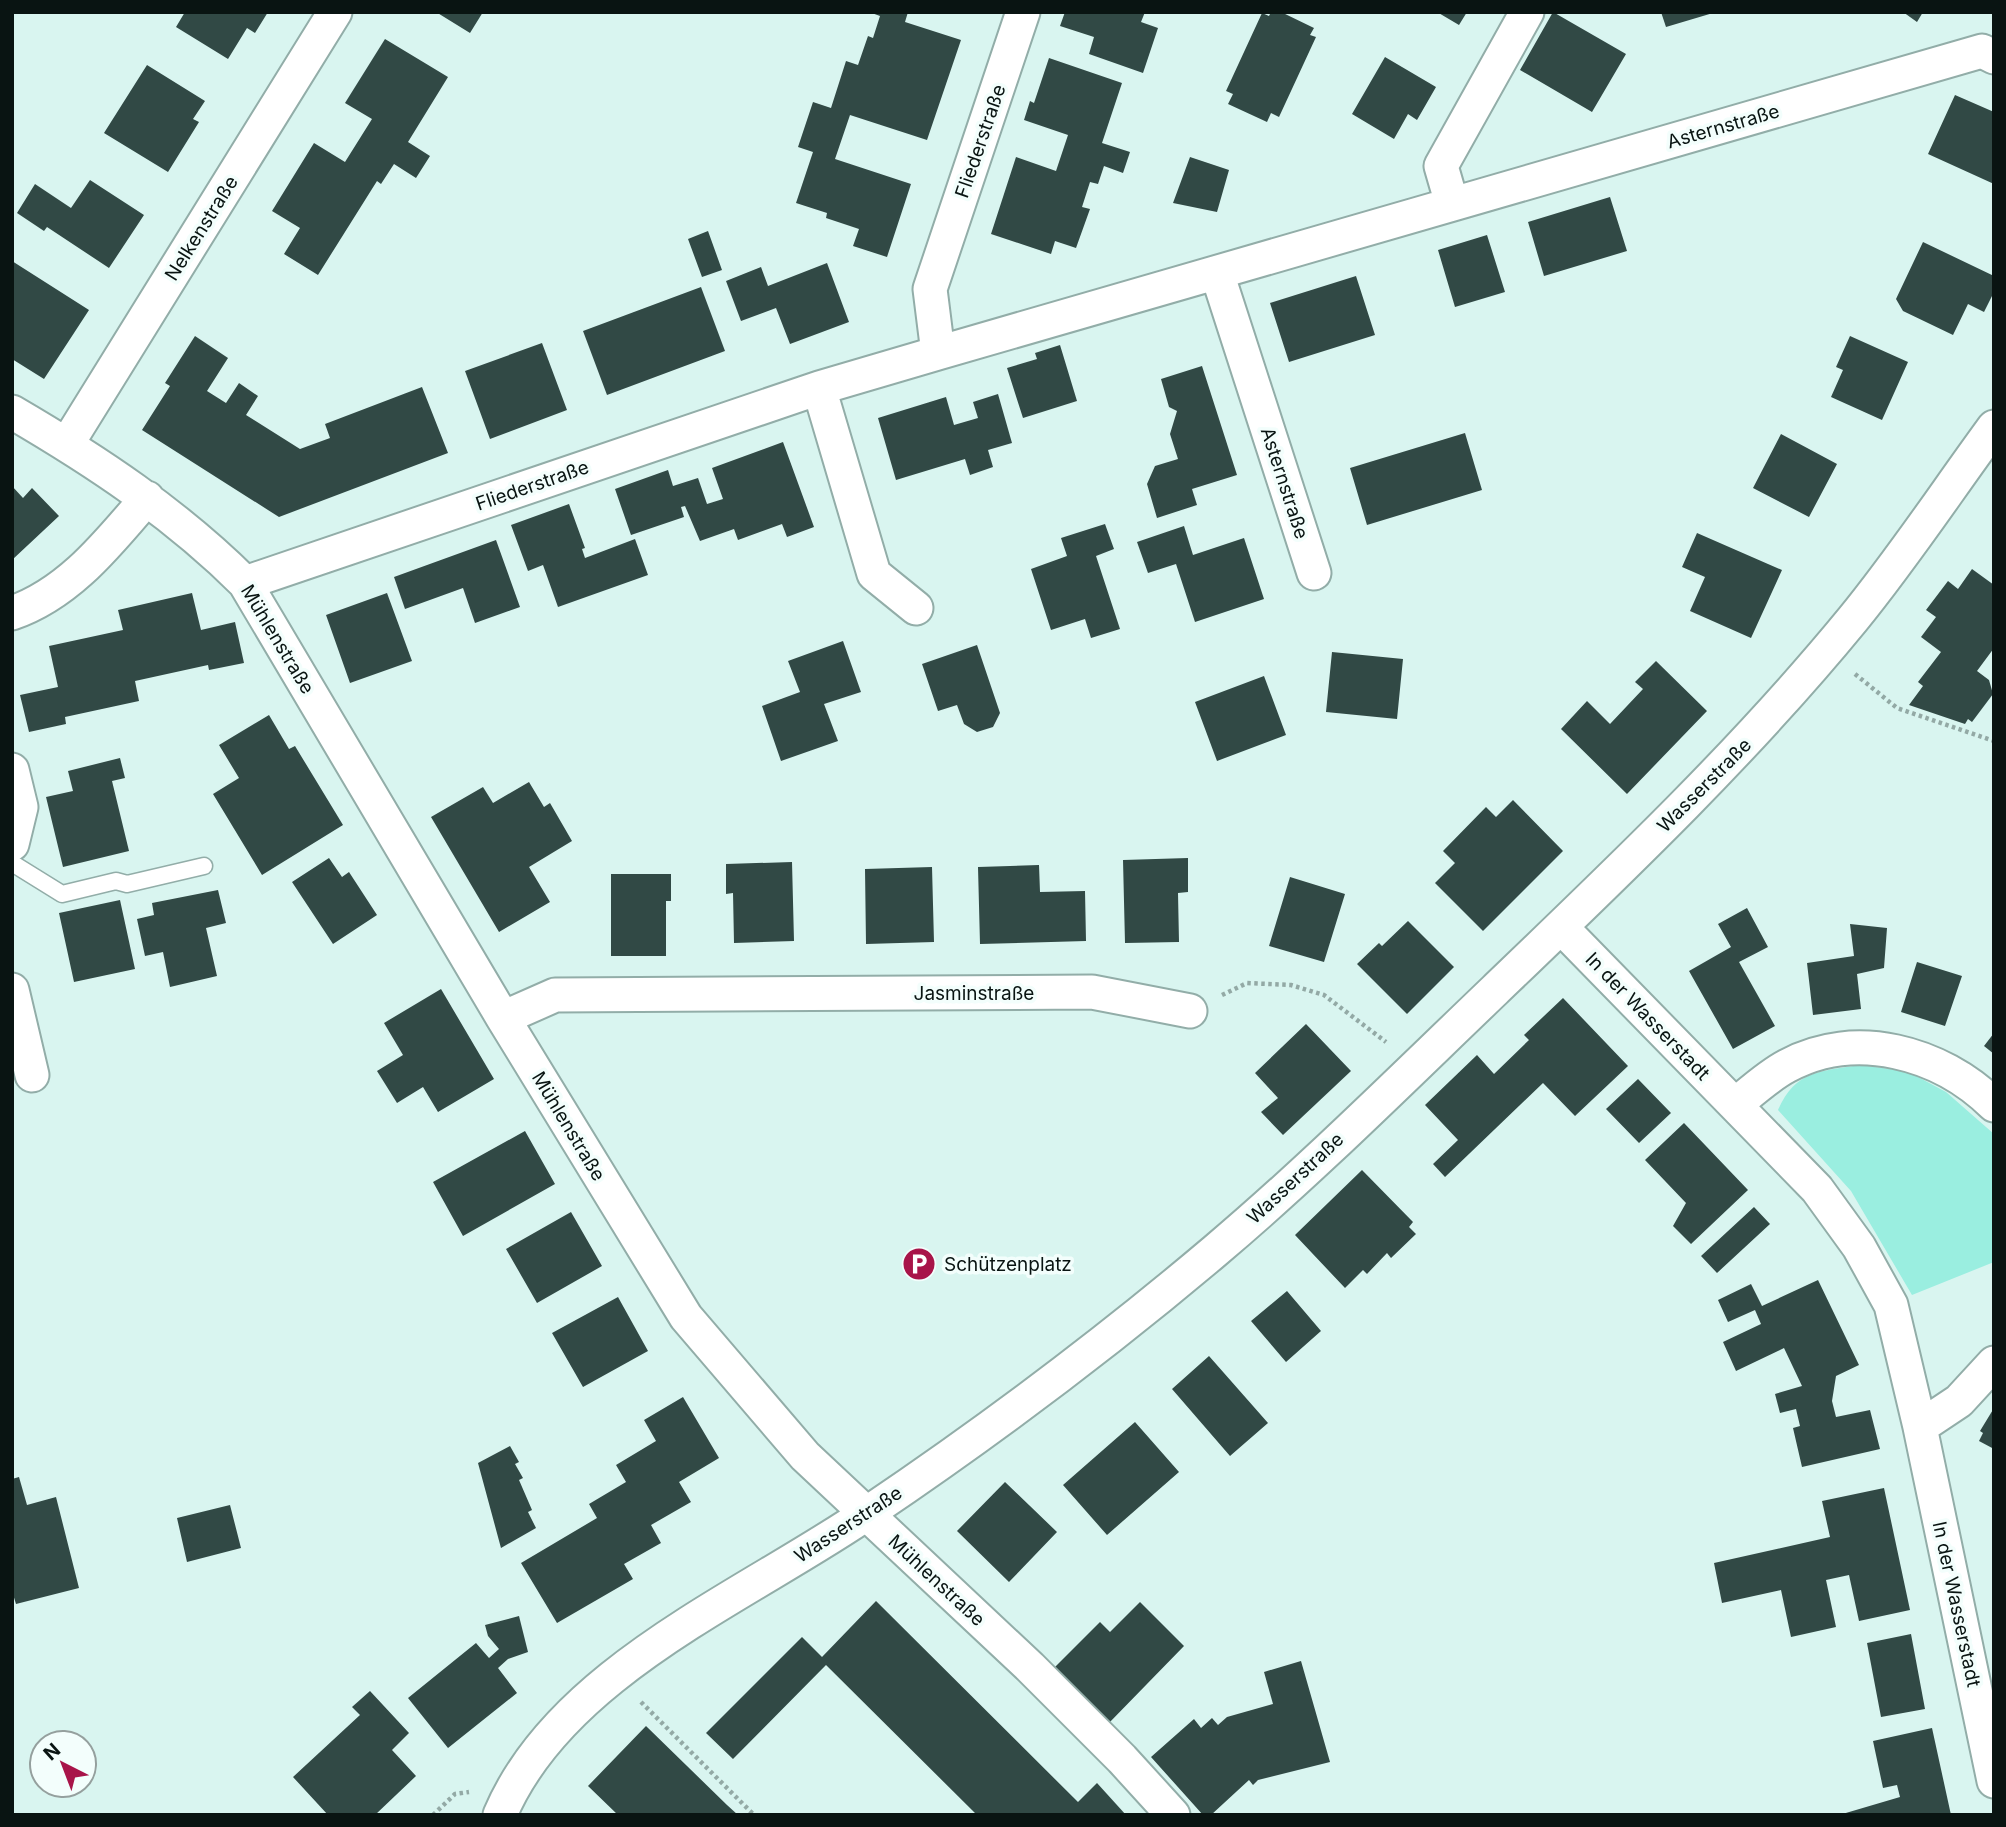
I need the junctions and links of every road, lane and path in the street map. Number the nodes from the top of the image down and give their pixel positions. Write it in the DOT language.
graph roads {
  1 [pos="335,12"];
  2 [pos="1023,12"];
  3 [pos="1527,12"];
  4 [pos="1994,57"];
  5 [pos="1452,204"];
  6 [pos="1217,272"];
  7 [pos="938,353"];
  8 [pos="819,388"];
  9 [pos="12,412"];
  10 [pos="1994,427"];
  11 [pos="66,444"];
  12 [pos="148,498"];
  13 [pos="1314,573"];
  14 [pos="245,583"];
  15 [pos="916,608"];
  16 [pos="12,613"];
  17 [pos="1827,651"];
  18 [pos="1994,741"];
  19 [pos="12,769"];
  20 [pos="12,844"];
  21 [pos="12,863"];
  22 [pos="204,866"];
  23 [pos="1562,927"];
  24 [pos="12,990"];
  25 [pos="1190,1011"];
  26 [pos="503,1018"];
  27 [pos="1414,1068"];
  28 [pos="32,1075"];
  29 [pos="1735,1105"];
  30 [pos="1994,1105"];
  31 [pos="1994,1363"];
  32 [pos="1920,1427"];
  33 [pos="867,1514"];
  34 [pos="616,1676"];
  35 [pos="1994,1782"];
  36 [pos="1167,1813"];
  37 [pos="500,1815"];
  38 [pos="754,1815"];
  1 -- 11 [label="street, Nelkenstraße"];
  2 -- 7 [label="street, Fliederstraße"];
  3 -- 5 [label="street"];
  4 -- 5 [label="street, Asternstraße"];
  5 -- 6 [label="street, Asternstraße"];
  6 -- 7 [label="street, Asternstraße"];
  6 -- 13 [label="street, Asternstraße"];
  7 -- 8 [label="street, Fliederstraße"];
  8 -- 14 [label="street, Fliederstraße"];
  8 -- 15 [label="street"];
  9 -- 11 [label="street, Mühlenstraße"];
  10 -- 17 [label="street, Wasserstraße"];
  11 -- 12 [label="street, Mühlenstraße"];
  12 -- 14 [label="street, Mühlenstraße"];
  12 -- 16 [label="street"];
  14 -- 26 [label="street, Mühlenstraße"];
  17 -- 18 [label="path"];
  17 -- 23 [label="street, Wasserstraße"];
  19 -- 20 [label="street"];
  21 -- 22 [label="lane"];
  23 -- 27 [label="street, Wasserstraße"];
  23 -- 29 [label="street, In der Wasserstadt"];
  24 -- 28 [label="street"];
  25 -- 26 [label="street, Jasminstraße"];
  25 -- 27 [label="path"];
  26 -- 33 [label="street, Mühlenstraße"];
  27 -- 33 [label="street, Wasserstraße"];
  29 -- 30 [label="street"];
  29 -- 32 [label="street, In der Wasserstadt"];
  31 -- 32 [label="street"];
  32 -- 35 [label="street, In der Wasserstadt"];
  33 -- 34 [label="street, Wasserstraße"];
  33 -- 36 [label="street, Mühlenstraße"];
  34 -- 37 [label="street, Wasserstraße"];
  34 -- 38 [label="path"];
}
